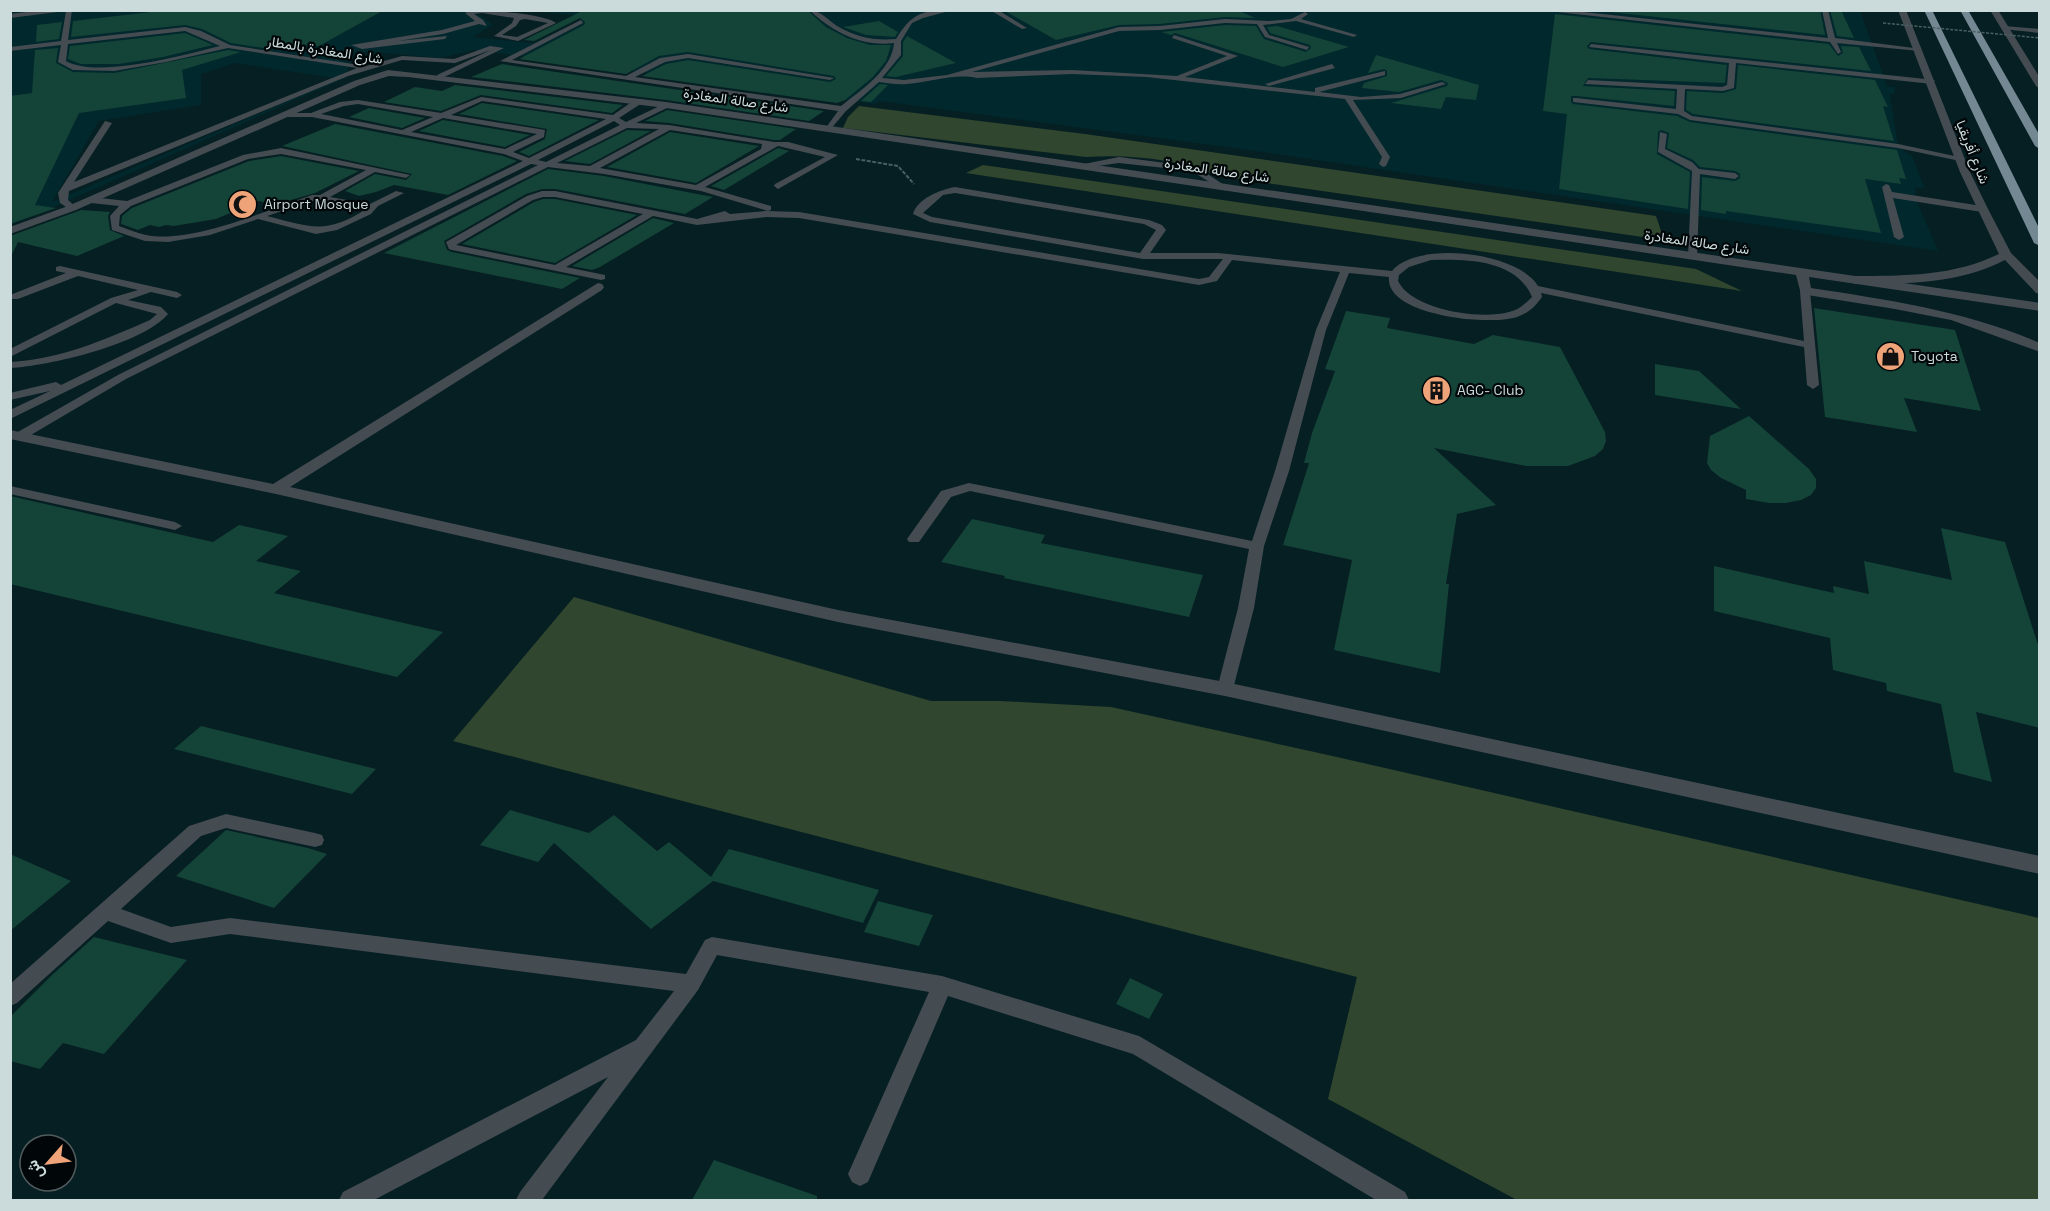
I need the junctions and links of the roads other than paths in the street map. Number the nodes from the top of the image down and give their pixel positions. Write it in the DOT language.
graph roads {
  1 [pos="63,10"];
  2 [pos="69,10"];
  3 [pos="825,10"];
  4 [pos="950,10"];
  5 [pos="993,10"];
  6 [pos="1542,10"];
  7 [pos="1825,10"];
  8 [pos="1902,10"];
  9 [pos="1928,10"];
  10 [pos="1964,10"];
  11 [pos="1994,10"];
  12 [pos="813,11"];
  13 [pos="1305,14"];
  14 [pos="10,16"];
  15 [pos="521,17"];
  16 [pos="1295,19"];
  17 [pos="481,21"];
  18 [pos="581,22"];
  19 [pos="1259,23"];
  20 [pos="458,28"];
  21 [pos="1024,28"];
  22 [pos="2004,28"];
  23 [pos="2040,31"];
  24 [pos="477,32"];
  25 [pos="1354,34"];
  26 [pos="1174,38"];
  27 [pos="1832,39"];
  28 [pos="898,41"];
  29 [pos="64,42"];
  30 [pos="395,44"];
  31 [pos="1591,46"];
  32 [pos="226,47"];
  33 [pos="1307,48"];
  34 [pos="10,49"];
  35 [pos="1919,49"];
  36 [pos="1838,52"];
  37 [pos="411,58"];
  38 [pos="1733,61"];
  39 [pos="1332,66"];
  40 [pos="368,68"];
  41 [pos="642,72"];
  42 [pos="388,73"];
  43 [pos="966,73"];
  44 [pos="1382,73"];
  45 [pos="440,76"];
  46 [pos="1178,77"];
  47 [pos="628,78"];
  48 [pos="830,78"];
  49 [pos="877,80"];
  50 [pos="1588,82"];
  51 [pos="1932,82"];
  52 [pos="1442,84"];
  53 [pos="1260,86"];
  54 [pos="2040,86"];
  55 [pos="1681,89"];
  56 [pos="1312,92"];
  57 [pos="1347,97"];
  58 [pos="1576,100"];
  59 [pos="639,101"];
  60 [pos="666,105"];
  61 [pos="843,109"];
  62 [pos="1680,112"];
  63 [pos="284,115"];
  64 [pos="312,115"];
  65 [pos="444,115"];
  66 [pos="614,118"];
  67 [pos="108,123"];
  68 [pos="626,126"];
  69 [pos="669,127"];
  70 [pos="830,129"];
  71 [pos="1663,134"];
  72 [pos="402,135"];
  73 [pos="1911,142"];
  74 [pos="2040,146"];
  75 [pos="767,148"];
  76 [pos="506,152"];
  77 [pos="1958,153"];
  78 [pos="528,162"];
  79 [pos="1383,164"];
  80 [pos="546,165"];
  81 [pos="374,169"];
  82 [pos="591,169"];
  83 [pos="1696,171"];
  84 [pos="406,174"];
  85 [pos="1735,176"];
  86 [pos="778,186"];
  87 [pos="697,188"];
  88 [pos="66,189"];
  89 [pos="399,193"];
  90 [pos="323,197"];
  91 [pos="91,200"];
  92 [pos="743,203"];
  93 [pos="128,204"];
  94 [pos="372,207"];
  95 [pos="72,208"];
  96 [pos="1982,208"];
  97 [pos="654,212"];
  98 [pos="799,215"];
  99 [pos="260,217"];
  100 [pos="717,218"];
  101 [pos="10,231"];
  102 [pos="1899,237"];
  103 [pos="2040,243"];
  104 [pos="339,255"];
  105 [pos="2006,255"];
  106 [pos="1143,256"];
  107 [pos="1230,257"];
  108 [pos="1693,257"];
  109 [pos="358,259"];
  110 [pos="558,267"];
  111 [pos="1346,268"];
  112 [pos="60,269"];
  113 [pos="77,273"];
  114 [pos="1802,273"];
  115 [pos="1394,274"];
  116 [pos="1855,280"];
  117 [pos="599,282"];
  118 [pos="151,289"];
  119 [pos="1536,289"];
  120 [pos="2040,290"];
  121 [pos="1805,291"];
  122 [pos="177,295"];
  123 [pos="14,297"];
  124 [pos="115,300"];
  125 [pos="2040,307"];
  126 [pos="1809,345"];
  127 [pos="2040,348"];
  128 [pos="10,354"];
  129 [pos="10,365"];
  130 [pos="88,378"];
  131 [pos="1813,385"];
  132 [pos="10,397"];
  133 [pos="10,415"];
  134 [pos="15,435"];
  135 [pos="276,489"];
  136 [pos="10,490"];
  137 [pos="176,526"];
  138 [pos="914,539"];
  139 [pos="1257,546"];
  140 [pos="1225,689"];
  141 [pos="315,840"];
  142 [pos="2040,865"];
  143 [pos="107,912"];
  144 [pos="691,984"];
  145 [pos="942,985"];
  146 [pos="10,997"];
  147 [pos="646,1046"];
  148 [pos="860,1174"];
  149 [pos="351,1200"];
  150 [pos="528,1200"];
  151 [pos="1397,1200"];
  1 -- 14 [label="lane"];
  2 -- 29 [label="lane"];
  3 -- 12 [label="lane"];
  4 -- 28 [label="lane"];
  5 -- 21 [label="lane"];
  6 -- 27 [label="lane"];
  7 -- 27 [label="lane"];
  8 -- 35 [label="street, شارع أفريقيا"];
  9 -- 103 [label="highway, شارع أفريقيا"];
  10 -- 74 [label="highway"];
  11 -- 22 [label="street"];
  12 -- 28 [label="lane"];
  13 -- 16 [label="lane"];
  15 -- 15 [label="lane"];
  15 -- 17 [label="lane"];
  16 -- 19 [label="lane"];
  16 -- 25 [label="lane"];
  17 -- 20 [label="lane"];
  17 -- 24 [label="lane"];
  18 -- 47 [label="lane"];
  19 -- 33 [label="lane"];
  19 -- 43 [label="lane"];
  20 -- 30 [label="lane"];
  20 -- 30 [label="lane"];
  22 -- 23 [label="lane"];
  22 -- 54 [label="street"];
  26 -- 46 [label="lane"];
  27 -- 35 [label="lane"];
  27 -- 36 [label="lane"];
  28 -- 49 [label="lane"];
  29 -- 32 [label="lane"];
  29 -- 32 [label="lane"];
  29 -- 34 [label="lane"];
  30 -- 37 [label="lane"];
  31 -- 38 [label="lane"];
  32 -- 40 [label="lane, شارع المغادرة بالمطار"];
  35 -- 51 [label="street, شارع أفريقيا"];
  37 -- 40 [label="lane"];
  37 -- 45 [label="lane"];
  38 -- 51 [label="lane"];
  38 -- 55 [label="lane"];
  39 -- 53 [label="lane"];
  40 -- 42 [label="lane, شارع المغادرة بالمطار"];
  40 -- 88 [label="lane"];
  41 -- 47 [label="lane"];
  42 -- 45 [label="street, شارع صالة المغادرة"];
  42 -- 63 [label="street"];
  43 -- 46 [label="lane"];
  43 -- 49 [label="lane"];
  44 -- 56 [label="lane"];
  45 -- 59 [label="street, شارع صالة المغادرة"];
  46 -- 53 [label="lane"];
  47 -- 48 [label="lane"];
  47 -- 61 [label="lane"];
  49 -- 61 [label="lane"];
  50 -- 55 [label="lane"];
  51 -- 77 [label="street, شارع أفريقيا"];
  52 -- 57 [label="lane"];
  53 -- 56 [label="lane"];
  55 -- 62 [label="lane"];
  56 -- 57 [label="lane"];
  57 -- 79 [label="lane"];
  58 -- 62 [label="lane"];
  59 -- 60 [label="street, شارع صالة المغادرة"];
  59 -- 66 [label="lane"];
  60 -- 68 [label="lane"];
  60 -- 70 [label="street, شارع صالة المغادرة"];
  61 -- 70 [label="lane"];
  62 -- 77 [label="lane"];
  63 -- 64 [label="lane"];
  63 -- 91 [label="street"];
  64 -- 65 [label="lane"];
  64 -- 72 [label="lane"];
  65 -- 66 [label="lane"];
  65 -- 72 [label="lane"];
  65 -- 76 [label="lane"];
  66 -- 68 [label="lane"];
  66 -- 78 [label="lane"];
  67 -- 88 [label="lane"];
  68 -- 69 [label="lane"];
  68 -- 80 [label="lane"];
  69 -- 75 [label="lane"];
  69 -- 82 [label="lane"];
  70 -- 108 [label="street, شارع صالة المغادرة"];
  71 -- 83 [label="lane"];
  72 -- 76 [label="lane"];
  73 -- 77 [label="lane"];
  75 -- 86 [label="lane"];
  75 -- 87 [label="lane"];
  76 -- 78 [label="lane"];
  77 -- 96 [label="street, شارع أفريقيا"];
  78 -- 80 [label="lane"];
  78 -- 104 [label="lane"];
  80 -- 82 [label="lane"];
  80 -- 109 [label="lane"];
  81 -- 84 [label="lane"];
  81 -- 90 [label="lane"];
  81 -- 93 [label="lane"];
  82 -- 87 [label="lane"];
  83 -- 85 [label="lane"];
  83 -- 108 [label="lane"];
  87 -- 92 [label="lane"];
  88 -- 95 [label="lane"];
  89 -- 94 [label="lane"];
  90 -- 94 [label="lane"];
  90 -- 99 [label="lane"];
  91 -- 93 [label="lane"];
  91 -- 95 [label="street"];
  92 -- 98 [label="lane"];
  92 -- 100 [label="lane"];
  93 -- 99 [label="lane"];
  94 -- 99 [label="lane"];
  95 -- 101 [label="street"];
  96 -- 102 [label="lane"];
  96 -- 105 [label="street, شارع أفريقيا"];
  97 -- 100 [label="lane"];
  97 -- 110 [label="lane"];
  97 -- 110 [label="lane"];
  98 -- 100 [label="lane"];
  98 -- 107 [label="lane"];
  104 -- 109 [label="lane"];
  104 -- 130 [label="lane"];
  105 -- 116 [label="street"];
  105 -- 120 [label="street, شارع أفريقيا"];
  106 -- 106 [label="lane"];
  106 -- 107 [label="lane"];
  107 -- 111 [label="lane"];
  108 -- 114 [label="street, شارع صالة المغادرة"];
  109 -- 134 [label="lane"];
  110 -- 117 [label="lane"];
  111 -- 115 [label="lane"];
  111 -- 139 [label="lane"];
  112 -- 113 [label="lane"];
  113 -- 118 [label="lane"];
  113 -- 123 [label="lane"];
  114 -- 116 [label="street, شارع صالة المغادرة"];
  114 -- 121 [label="street"];
  115 -- 119 [label="lane"];
  115 -- 119 [label="lane"];
  116 -- 125 [label="street, شارع صالة المغادرة"];
  117 -- 135 [label="street"];
  118 -- 122 [label="lane"];
  118 -- 124 [label="lane"];
  119 -- 126 [label="lane"];
  121 -- 126 [label="lane"];
  121 -- 127 [label="street"];
  124 -- 128 [label="lane"];
  124 -- 129 [label="lane"];
  126 -- 131 [label="lane"];
  130 -- 132 [label="lane"];
  130 -- 133 [label="lane"];
  134 -- 135 [label="street"];
  135 -- 140 [label="street"];
  136 -- 137 [label="lane"];
  138 -- 139 [label="lane"];
  139 -- 140 [label="lane"];
  140 -- 142 [label="street"];
  141 -- 143 [label="lane"];
  143 -- 144 [label="lane"];
  143 -- 146 [label="lane"];
  144 -- 145 [label="lane"];
  144 -- 147 [label="lane"];
  145 -- 148 [label="lane"];
  145 -- 151 [label="lane"];
  147 -- 149 [label="lane"];
  147 -- 150 [label="lane"];
}
